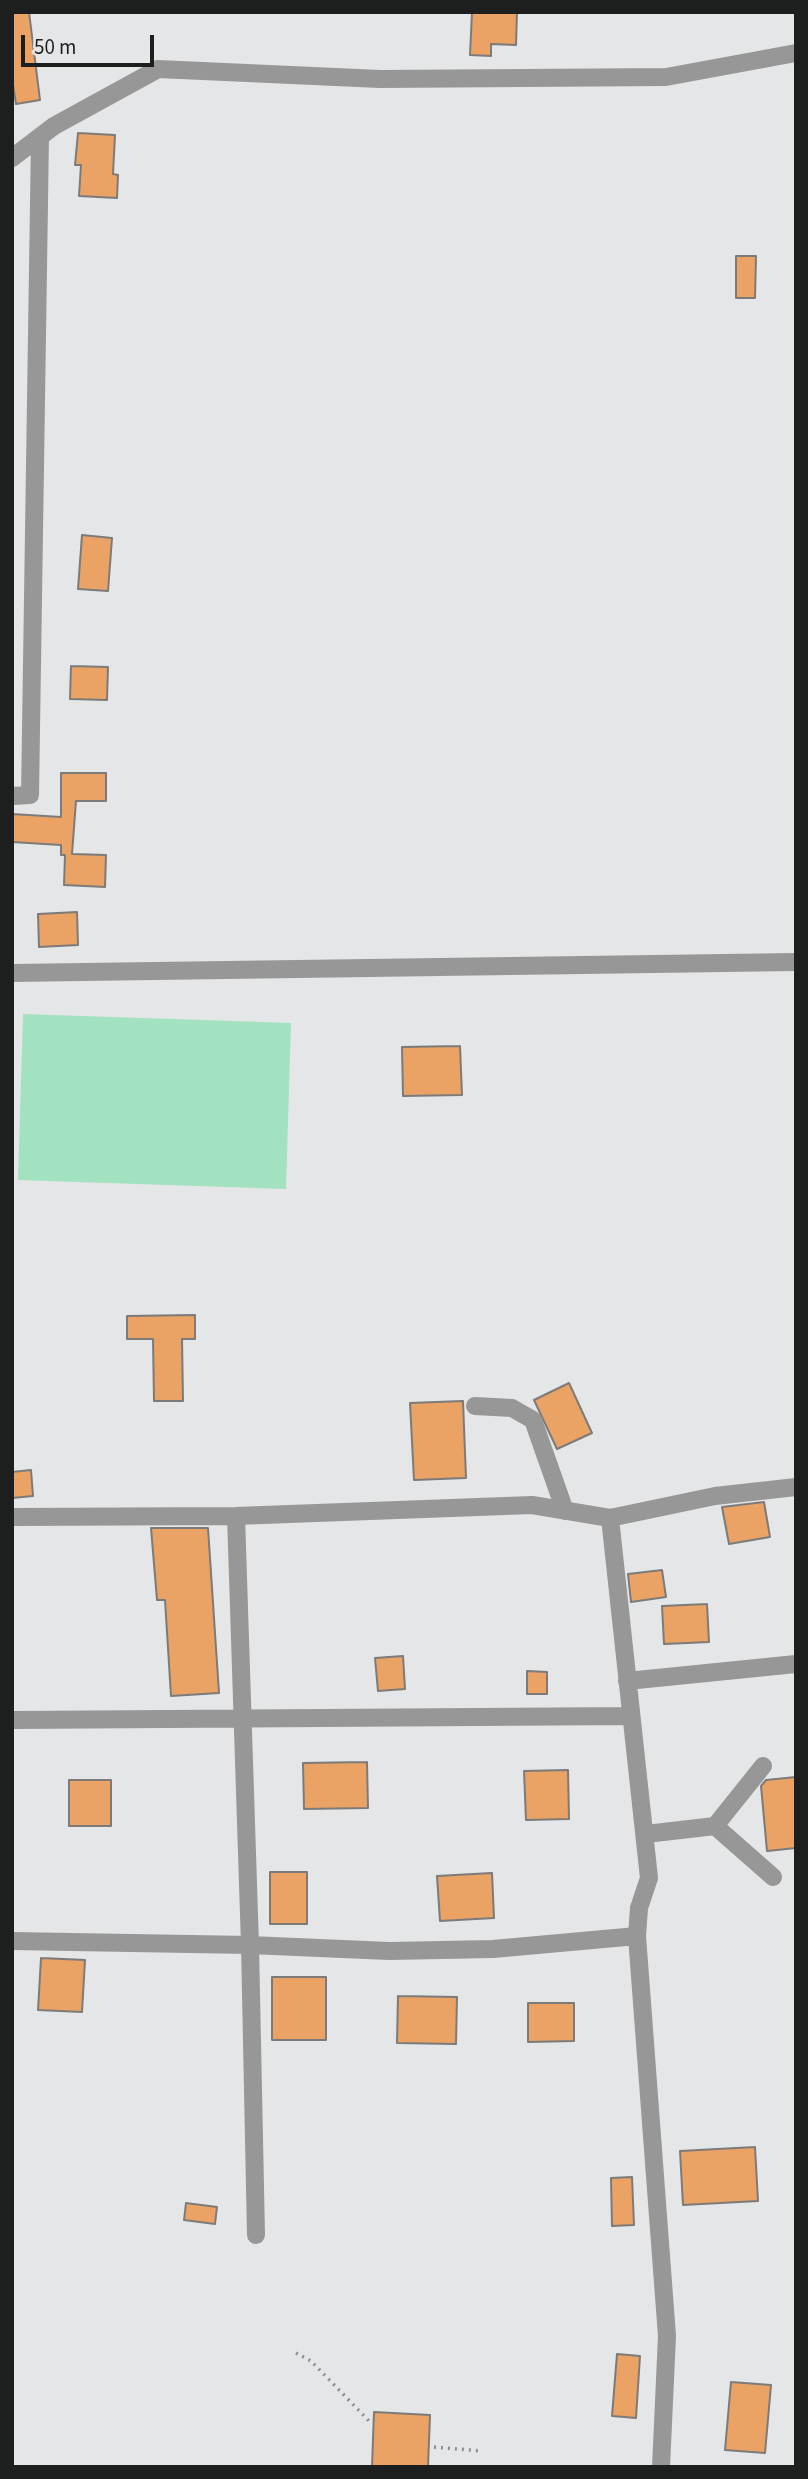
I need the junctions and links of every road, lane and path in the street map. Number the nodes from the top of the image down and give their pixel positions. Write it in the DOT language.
graph roads {
  1 [pos="796,53"];
  2 [pos="40,137"];
  3 [pos="12,158"];
  4 [pos="12,796"];
  5 [pos="796,962"];
  6 [pos="12,973"];
  7 [pos="475,1406"];
  8 [pos="796,1487"];
  9 [pos="565,1511"];
  10 [pos="236,1516"];
  11 [pos="12,1517"];
  12 [pos="610,1518"];
  13 [pos="796,1664"];
  14 [pos="627,1681"];
  15 [pos="631,1716"];
  16 [pos="243,1718"];
  17 [pos="12,1720"];
  18 [pos="763,1766"];
  19 [pos="715,1826"];
  20 [pos="646,1834"];
  21 [pos="774,1877"];
  22 [pos="637,1936"];
  23 [pos="12,1941"];
  24 [pos="250,1945"];
  25 [pos="256,2235"];
  26 [pos="296,2353"];
  27 [pos="371,2423"];
  28 [pos="434,2447"];
  29 [pos="482,2451"];
  30 [pos="661,2467"];
  1 -- 2 [label="street"];
  2 -- 3 [label="street"];
  2 -- 4 [label="street"];
  5 -- 6 [label="street"];
  7 -- 9 [label="street"];
  8 -- 12 [label="street"];
  9 -- 10 [label="street"];
  9 -- 12 [label="street"];
  10 -- 11 [label="street"];
  10 -- 16 [label="street"];
  12 -- 14 [label="street"];
  13 -- 14 [label="street"];
  14 -- 15 [label="street"];
  15 -- 16 [label="street"];
  15 -- 20 [label="street"];
  16 -- 17 [label="street"];
  16 -- 24 [label="street"];
  18 -- 19 [label="street"];
  19 -- 20 [label="street"];
  19 -- 21 [label="street"];
  20 -- 22 [label="street"];
  22 -- 24 [label="street"];
  22 -- 30 [label="street"];
  23 -- 24 [label="street"];
  24 -- 25 [label="street"];
  26 -- 27 [label="path"];
  28 -- 29 [label="path"];
}
